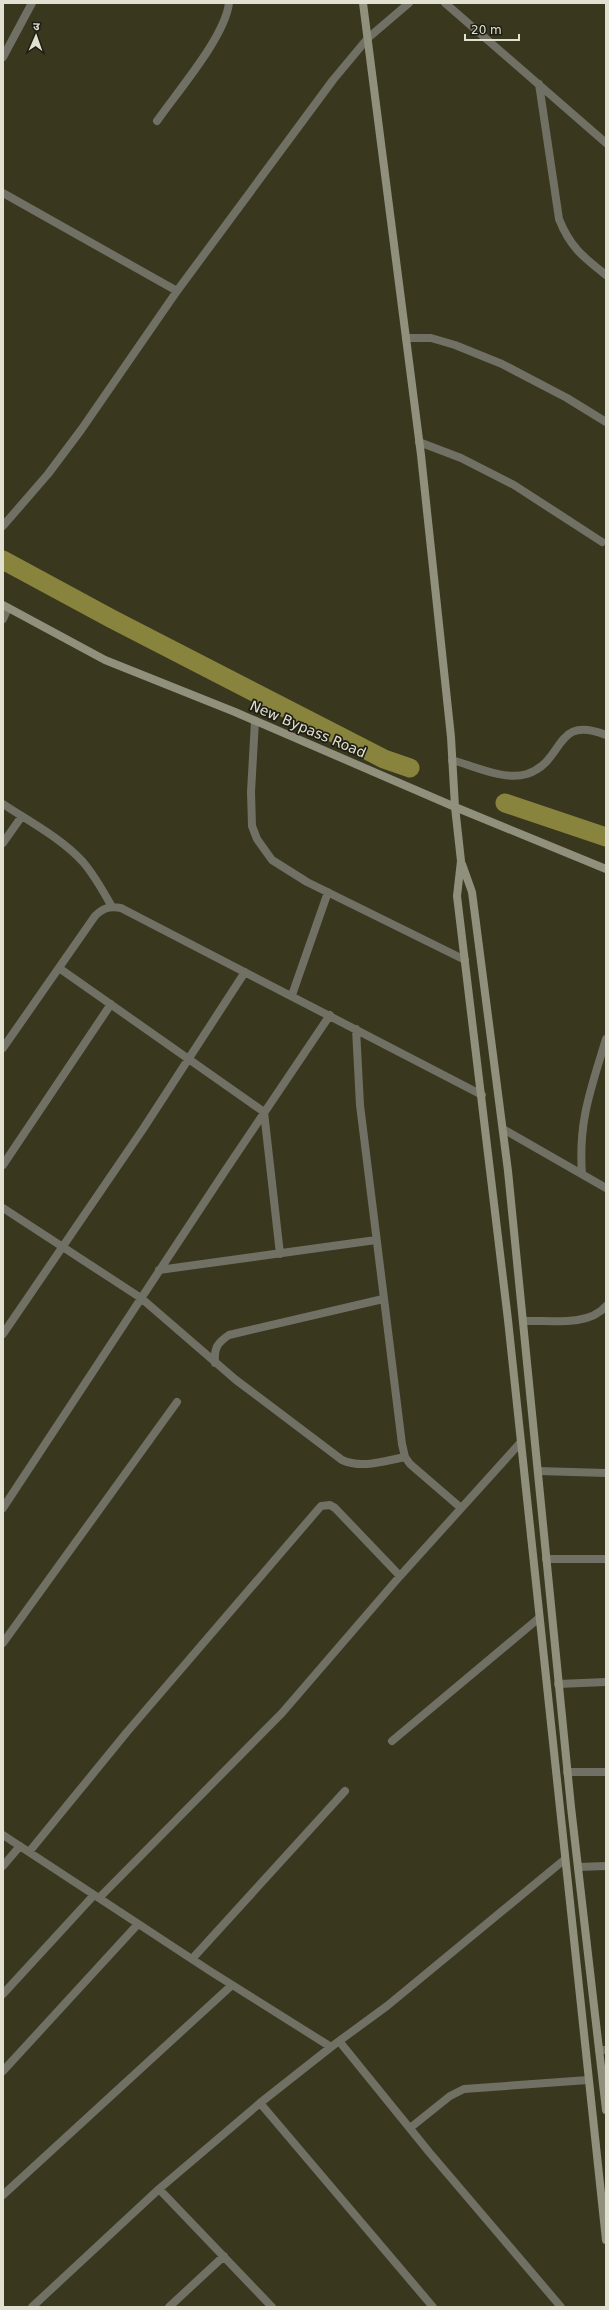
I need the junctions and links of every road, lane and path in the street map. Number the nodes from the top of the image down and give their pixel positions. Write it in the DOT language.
graph roads {
  1 [pos="32,3"];
  2 [pos="229,3"];
  3 [pos="363,3"];
  4 [pos="409,3"];
  5 [pos="445,3"];
  6 [pos="368,38"];
  7 [pos="3,57"];
  8 [pos="539,84"];
  9 [pos="157,121"];
  10 [pos="606,143"];
  11 [pos="3,193"];
  12 [pos="606,274"];
  13 [pos="177,291"];
  14 [pos="406,338"];
  15 [pos="606,422"];
  16 [pos="419,442"];
  17 [pos="3,526"];
  18 [pos="602,542"];
  19 [pos="5,607"];
  20 [pos="3,619"];
  21 [pos="255,721"];
  22 [pos="606,735"];
  23 [pos="452,760"];
  24 [pos="3,804"];
  25 [pos="455,807"];
  26 [pos="22,816"];
  27 [pos="3,843"];
  28 [pos="460,861"];
  29 [pos="606,869"];
  30 [pos="328,892"];
  31 [pos="112,907"];
  32 [pos="465,960"];
  33 [pos="59,968"];
  34 [pos="245,972"];
  35 [pos="292,996"];
  36 [pos="110,1004"];
  37 [pos="330,1015"];
  38 [pos="356,1029"];
  39 [pos="606,1039"];
  40 [pos="3,1048"];
  41 [pos="188,1060"];
  42 [pos="482,1095"];
  43 [pos="264,1112"];
  44 [pos="503,1129"];
  45 [pos="3,1165"];
  46 [pos="582,1174"];
  47 [pos="606,1188"];
  48 [pos="3,1208"];
  49 [pos="376,1240"];
  50 [pos="63,1247"];
  51 [pos="280,1254"];
  52 [pos="159,1270"];
  53 [pos="141,1298"];
  54 [pos="383,1299"];
  55 [pos="606,1306"];
  56 [pos="524,1321"];
  57 [pos="3,1334"];
  58 [pos="215,1363"];
  59 [pos="177,1402"];
  60 [pos="521,1442"];
  61 [pos="405,1457"];
  62 [pos="538,1471"];
  63 [pos="606,1473"];
  64 [pos="3,1508"];
  65 [pos="461,1508"];
  66 [pos="546,1559"];
  67 [pos="606,1559"];
  68 [pos="400,1576"];
  69 [pos="539,1618"];
  70 [pos="3,1643"];
  71 [pos="606,1682"];
  72 [pos="558,1684"];
  73 [pos="392,1741"];
  74 [pos="567,1772"];
  75 [pos="606,1772"];
  76 [pos="345,1792"];
  77 [pos="3,1835"];
  78 [pos="20,1846"];
  79 [pos="29,1852"];
  80 [pos="564,1860"];
  81 [pos="3,1866"];
  82 [pos="606,1866"];
  83 [pos="578,1867"];
  84 [pos="96,1896"];
  85 [pos="138,1924"];
  86 [pos="192,1960"];
  87 [pos="232,1985"];
  88 [pos="3,1994"];
  89 [pos="339,2041"];
  90 [pos="330,2047"];
  91 [pos="603,2050"];
  92 [pos="3,2072"];
  93 [pos="588,2080"];
  94 [pos="260,2103"];
  95 [pos="606,2110"];
  96 [pos="410,2128"];
  97 [pos="159,2189"];
  98 [pos="3,2194"];
  99 [pos="606,2240"];
  100 [pos="224,2256"];
  101 [pos="37,2305"];
  102 [pos="169,2307"];
  103 [pos="272,2307"];
  104 [pos="433,2307"];
  105 [pos="561,2307"];
  1 -- 7 [label="street"];
  2 -- 9 [label="street"];
  3 -- 6 [label="street"];
  4 -- 6 [label="street"];
  5 -- 8 [label="street"];
  6 -- 13 [label="street"];
  6 -- 14 [label="street"];
  8 -- 10 [label="street"];
  8 -- 12 [label="street"];
  11 -- 13 [label="street"];
  13 -- 17 [label="street"];
  14 -- 15 [label="street"];
  14 -- 16 [label="street"];
  16 -- 18 [label="street"];
  16 -- 23 [label="street"];
  19 -- 20 [label="street"];
  19 -- 21 [label="street, New Bypass Road"];
  21 -- 25 [label="street, New Bypass Road"];
  21 -- 30 [label="street"];
  22 -- 23 [label="street"];
  23 -- 25 [label="street"];
  24 -- 26 [label="street"];
  25 -- 28 [label="street"];
  25 -- 29 [label="street, New Bypass Road"];
  26 -- 27 [label="street"];
  26 -- 31 [label="street"];
  28 -- 32 [label="street"];
  28 -- 44 [label="street"];
  30 -- 32 [label="street"];
  30 -- 35 [label="street"];
  31 -- 33 [label="street"];
  31 -- 34 [label="street"];
  32 -- 42 [label="street"];
  33 -- 36 [label="street"];
  33 -- 40 [label="street"];
  34 -- 35 [label="street"];
  34 -- 41 [label="street"];
  35 -- 37 [label="street"];
  36 -- 41 [label="street"];
  36 -- 45 [label="street"];
  37 -- 38 [label="street"];
  37 -- 43 [label="street"];
  38 -- 42 [label="street"];
  38 -- 49 [label="street"];
  39 -- 46 [label="street"];
  41 -- 43 [label="street"];
  41 -- 50 [label="street"];
  42 -- 60 [label="street"];
  43 -- 51 [label="street"];
  43 -- 52 [label="street"];
  44 -- 46 [label="street"];
  44 -- 56 [label="street"];
  46 -- 47 [label="street"];
  48 -- 50 [label="street"];
  49 -- 51 [label="street"];
  49 -- 54 [label="street"];
  50 -- 53 [label="street"];
  50 -- 57 [label="street"];
  51 -- 52 [label="street"];
  52 -- 53 [label="street"];
  53 -- 58 [label="street"];
  53 -- 64 [label="street"];
  54 -- 58 [label="street"];
  54 -- 61 [label="street"];
  55 -- 56 [label="street"];
  56 -- 62 [label="street"];
  58 -- 61 [label="street"];
  59 -- 70 [label="street"];
  60 -- 65 [label="street"];
  60 -- 69 [label="street"];
  61 -- 65 [label="street"];
  62 -- 63 [label="street"];
  62 -- 66 [label="street"];
  65 -- 68 [label="street"];
  66 -- 67 [label="street"];
  66 -- 72 [label="street"];
  68 -- 79 [label="street"];
  68 -- 84 [label="street"];
  69 -- 73 [label="street"];
  69 -- 80 [label="street"];
  71 -- 72 [label="street"];
  72 -- 74 [label="street"];
  74 -- 75 [label="street"];
  74 -- 83 [label="street"];
  76 -- 86 [label="street"];
  77 -- 78 [label="street"];
  78 -- 79 [label="street"];
  78 -- 81 [label="street"];
  79 -- 84 [label="street"];
  80 -- 89 [label="street"];
  80 -- 93 [label="street"];
  82 -- 83 [label="street"];
  83 -- 91 [label="street"];
  84 -- 85 [label="street"];
  84 -- 88 [label="street"];
  85 -- 86 [label="street"];
  85 -- 92 [label="street"];
  86 -- 87 [label="street"];
  87 -- 90 [label="street"];
  87 -- 98 [label="street"];
  89 -- 90 [label="street"];
  89 -- 96 [label="street"];
  90 -- 94 [label="street"];
  91 -- 95 [label="street"];
  93 -- 96 [label="street"];
  93 -- 99 [label="street"];
  94 -- 97 [label="street"];
  94 -- 104 [label="street"];
  96 -- 105 [label="street"];
  97 -- 100 [label="street"];
  97 -- 101 [label="street"];
  100 -- 102 [label="street"];
  100 -- 103 [label="street"];
}
